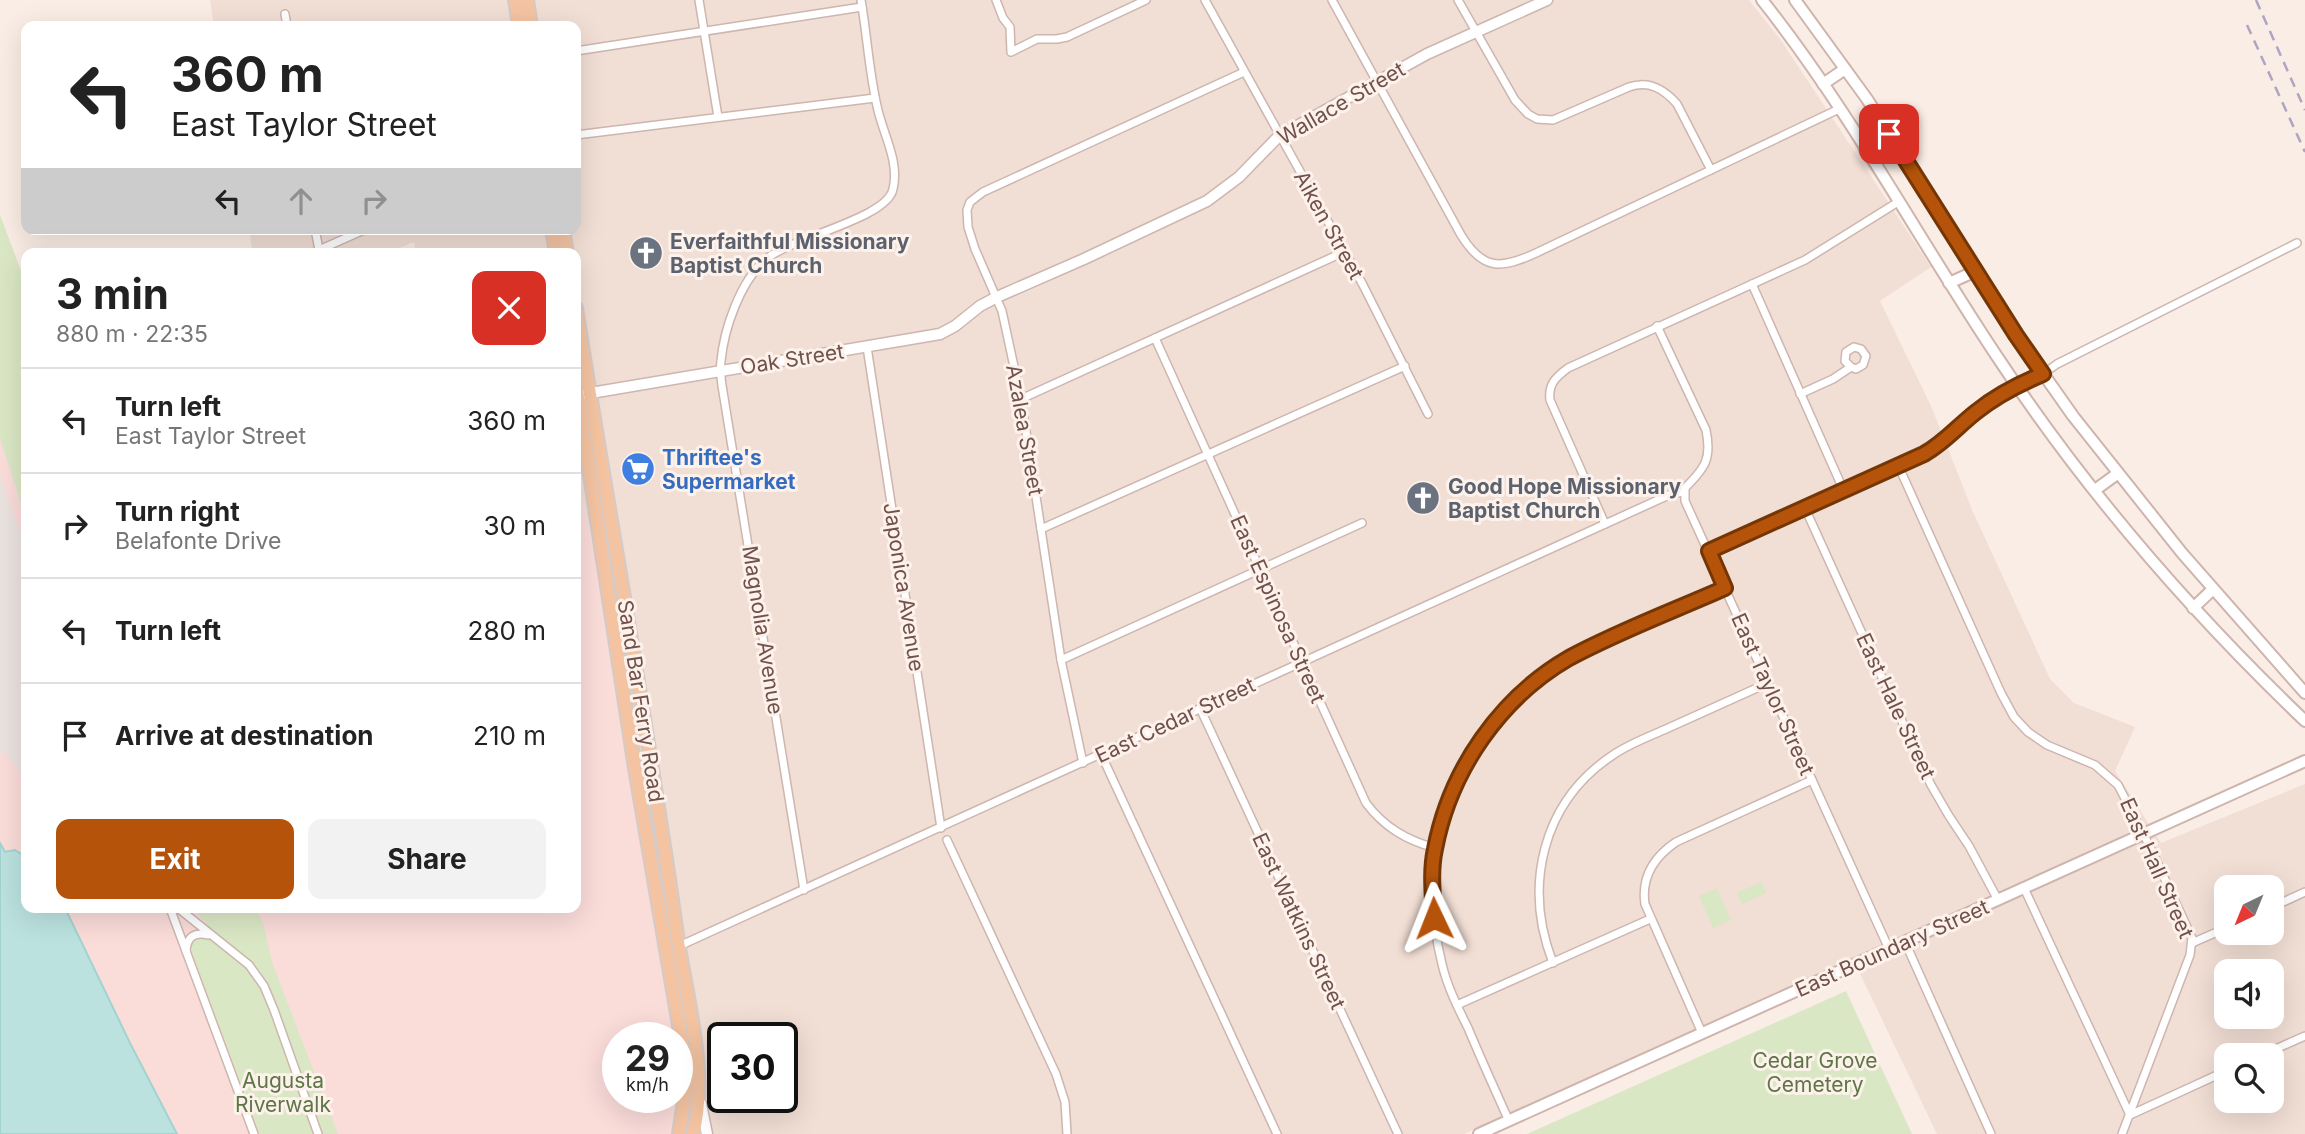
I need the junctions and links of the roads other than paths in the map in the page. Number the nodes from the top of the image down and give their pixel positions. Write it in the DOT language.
graph roads {
  1 [pos="515,0"];
  2 [pos="527,0"];
  3 [pos="699,0"];
  4 [pos="996,0"];
  5 [pos="1146,0"];
  6 [pos="1205,0"];
  7 [pos="1332,0"];
  8 [pos="1458,0"];
  9 [pos="1547,0"];
  10 [pos="1762,0"];
  11 [pos="1795,0"];
  12 [pos="861,4"];
  13 [pos="285,14"];
  14 [pos="286,21"];
  15 [pos="518,21"];
  16 [pos="530,21"];
  17 [pos="705,31"];
  18 [pos="1476,33"];
  19 [pos="581,50"];
  20 [pos="1845,69"];
  21 [pos="1244,72"];
  22 [pos="1376,81"];
  23 [pos="1823,84"];
  24 [pos="875,98"];
  25 [pos="1839,109"];
  26 [pos="718,117"];
  27 [pos="581,134"];
  28 [pos="1889,134"];
  29 [pos="1279,136"];
  30 [pos="1865,149"];
  31 [pos="1710,170"];
  32 [pos="1898,202"];
  33 [pos="353,235"];
  34 [pos="2297,243"];
  35 [pos="323,248"];
  36 [pos="1344,252"];
  37 [pos="1976,271"];
  38 [pos="1949,283"];
  39 [pos="1752,284"];
  40 [pos="997,297"];
  41 [pos="1657,326"];
  42 [pos="1155,338"];
  43 [pos="867,347"];
  44 [pos="1405,366"];
  45 [pos="1851,368"];
  46 [pos="720,370"];
  47 [pos="2043,374"];
  48 [pos="2016,384"];
  49 [pos="581,390"];
  50 [pos="1800,394"];
  51 [pos="1021,399"];
  52 [pos="1428,414"];
  53 [pos="1208,454"];
  54 [pos="1898,465"];
  55 [pos="2117,474"];
  56 [pos="1843,489"];
  57 [pos="2095,490"];
  58 [pos="1684,492"];
  59 [pos="1804,506"];
  60 [pos="1362,523"];
  61 [pos="1605,524"];
  62 [pos="1041,529"];
  63 [pos="1709,551"];
  64 [pos="1260,569"];
  65 [pos="1725,588"];
  66 [pos="2213,589"];
  67 [pos="2193,608"];
  68 [pos="1061,660"];
  69 [pos="1302,661"];
  70 [pos="1768,683"];
  71 [pos="2305,693"];
  72 [pos="1200,708"];
  73 [pos="2305,721"];
  74 [pos="1101,754"];
  75 [pos="2305,761"];
  76 [pos="1083,763"];
  77 [pos="1812,780"];
  78 [pos="941,828"];
  79 [pos="2143,834"];
  80 [pos="947,840"];
  81 [pos="1435,848"];
  82 [pos="2024,888"];
  83 [pos="804,890"];
  84 [pos="2305,892"];
  85 [pos="1998,900"];
  86 [pos="2284,902"];
  87 [pos="172,913"];
  88 [pos="184,913"];
  89 [pos="1650,919"];
  90 [pos="2214,933"];
  91 [pos="210,935"];
  92 [pos="1905,942"];
  93 [pos="2192,943"];
  94 [pos="673,948"];
  95 [pos="1889,949"];
  96 [pos="187,955"];
  97 [pos="1553,963"];
  98 [pos="1457,1005"];
  99 [pos="1702,1033"];
  100 [pos="2305,1036"];
  101 [pos="2284,1045"];
  102 [pos="2214,1077"];
  103 [pos="699,1095"];
  104 [pos="2130,1115"];
  105 [pos="1509,1121"];
  106 [pos="254,1134"];
  107 [pos="318,1134"];
  108 [pos="679,1134"];
  109 [pos="693,1134"];
  110 [pos="708,1134"];
  111 [pos="1067,1134"];
  112 [pos="1277,1134"];
  113 [pos="1398,1134"];
  114 [pos="1479,1134"];
  115 [pos="1992,1134"];
  116 [pos="2122,1134"];
  1 -- 15 [label="main road"];
  2 -- 16 [label="main road"];
  3 -- 17 [label="street"];
  4 -- 5 [label="street"];
  6 -- 21 [label="street, Aiken Street"];
  7 -- 22 [label="street"];
  8 -- 18 [label="street"];
  9 -- 18 [label="street, Wallace Street"];
  10 -- 23 [label="main road"];
  11 -- 20 [label="main road"];
  12 -- 17 [label="street"];
  12 -- 24 [label="street"];
  13 -- 14 [label="street"];
  17 -- 19 [label="street"];
  17 -- 26 [label="street"];
  18 -- 22 [label="street, Wallace Street"];
  18 -- 31 [label="street"];
  20 -- 23 [label="main road"];
  20 -- 28 [label="main road"];
  21 -- 29 [label="street, Aiken Street"];
  21 -- 40 [label="street, Azalea Street"];
  22 -- 29 [label="street, Wallace Street"];
  22 -- 31 [label="street"];
  23 -- 25 [label="main road"];
  24 -- 26 [label="street"];
  24 -- 46 [label="street"];
  25 -- 30 [label="main road"];
  25 -- 31 [label="street"];
  26 -- 27 [label="street"];
  28 -- 30 [label="main road"];
  28 -- 37 [label="main road"];
  29 -- 36 [label="street, Aiken Street"];
  29 -- 40 [label="street, Wallace Street"];
  30 -- 32 [label="main road"];
  32 -- 38 [label="main road"];
  32 -- 39 [label="street"];
  33 -- 35 [label="street"];
  34 -- 47 [label="street"];
  36 -- 42 [label="street"];
  36 -- 44 [label="street, Aiken Street"];
  37 -- 38 [label="main road"];
  37 -- 47 [label="main road"];
  38 -- 48 [label="main road"];
  39 -- 41 [label="street"];
  39 -- 50 [label="street"];
  40 -- 43 [label="street, Oak Street"];
  40 -- 51 [label="street, Azalea Street"];
  41 -- 58 [label="street"];
  41 -- 61 [label="street"];
  42 -- 51 [label="street"];
  42 -- 53 [label="street, East Espinosa Street"];
  43 -- 46 [label="street, Oak Street"];
  43 -- 78 [label="street, Japonica Avenue"];
  44 -- 52 [label="street, Aiken Street"];
  44 -- 53 [label="street"];
  45 -- 50 [label="street"];
  46 -- 49 [label="street, Oak Street"];
  46 -- 83 [label="street, Magnolia Avenue"];
  47 -- 48 [label="street"];
  47 -- 55 [label="main road"];
  48 -- 54 [label="street"];
  48 -- 57 [label="main road"];
  49 -- 94 [label="main road, Sand Bar Ferry Road"];
  50 -- 56 [label="street"];
  51 -- 62 [label="street, Azalea Street"];
  53 -- 62 [label="street"];
  53 -- 64 [label="street, East Espinosa Street"];
  54 -- 56 [label="street"];
  54 -- 79 [label="street, East Hall Street"];
  55 -- 57 [label="main road"];
  55 -- 66 [label="main road"];
  56 -- 59 [label="street"];
  57 -- 67 [label="main road"];
  58 -- 61 [label="street, East Cedar Street"];
  58 -- 63 [label="street, East Taylor Street"];
  59 -- 63 [label="street"];
  59 -- 85 [label="street, East Hale Street"];
  60 -- 64 [label="street"];
  61 -- 69 [label="street, East Cedar Street"];
  62 -- 68 [label="street, Azalea Street"];
  63 -- 65 [label="street, East Taylor Street"];
  64 -- 68 [label="street"];
  64 -- 69 [label="street, East Espinosa Street"];
  65 -- 70 [label="street, East Taylor Street"];
  65 -- 81 [label="street"];
  66 -- 67 [label="main road"];
  66 -- 71 [label="main road"];
  67 -- 73 [label="main road"];
  68 -- 76 [label="street, Azalea Street"];
  69 -- 72 [label="street, East Cedar Street"];
  69 -- 81 [label="street, East Espinosa Street"];
  70 -- 77 [label="street, East Taylor Street"];
  70 -- 97 [label="street"];
  72 -- 74 [label="street, East Cedar Street"];
  72 -- 113 [label="street, East Watkins Street"];
  74 -- 76 [label="street, East Cedar Street"];
  74 -- 112 [label="street"];
  75 -- 79 [label="main road, East Boundary Street"];
  76 -- 78 [label="street, East Cedar Street"];
  77 -- 89 [label="street"];
  77 -- 95 [label="street, East Taylor Street"];
  78 -- 83 [label="street, East Cedar Street"];
  79 -- 82 [label="main road, East Boundary Street"];
  79 -- 93 [label="street, East Hall Street"];
  80 -- 111 [label="street"];
  81 -- 98 [label="street"];
  82 -- 85 [label="main road, East Boundary Street"];
  82 -- 104 [label="street"];
  83 -- 94 [label="street, East Cedar Street"];
  84 -- 86 [label="street"];
  85 -- 92 [label="main road, East Boundary Street"];
  87 -- 96 [label="street"];
  88 -- 91 [label="street"];
  89 -- 97 [label="street"];
  89 -- 99 [label="street"];
  90 -- 93 [label="street"];
  91 -- 96 [label="street"];
  91 -- 107 [label="street"];
  92 -- 95 [label="main road, East Boundary Street"];
  92 -- 115 [label="street"];
  93 -- 104 [label="street, East Hall Street"];
  94 -- 103 [label="main road, Sand Bar Ferry Road"];
  94 -- 108 [label="main road, Sand Bar Ferry Road"];
  95 -- 99 [label="main road, East Boundary Street"];
  96 -- 106 [label="street"];
  97 -- 98 [label="street"];
  98 -- 105 [label="street"];
  99 -- 105 [label="main road, East Boundary Street"];
  100 -- 101 [label="street"];
  102 -- 104 [label="street"];
  103 -- 109 [label="main road, Sand Bar Ferry Road"];
  103 -- 110 [label="street"];
  104 -- 116 [label="street, East Hall Street"];
  105 -- 114 [label="main road, East Boundary Street"];
}
